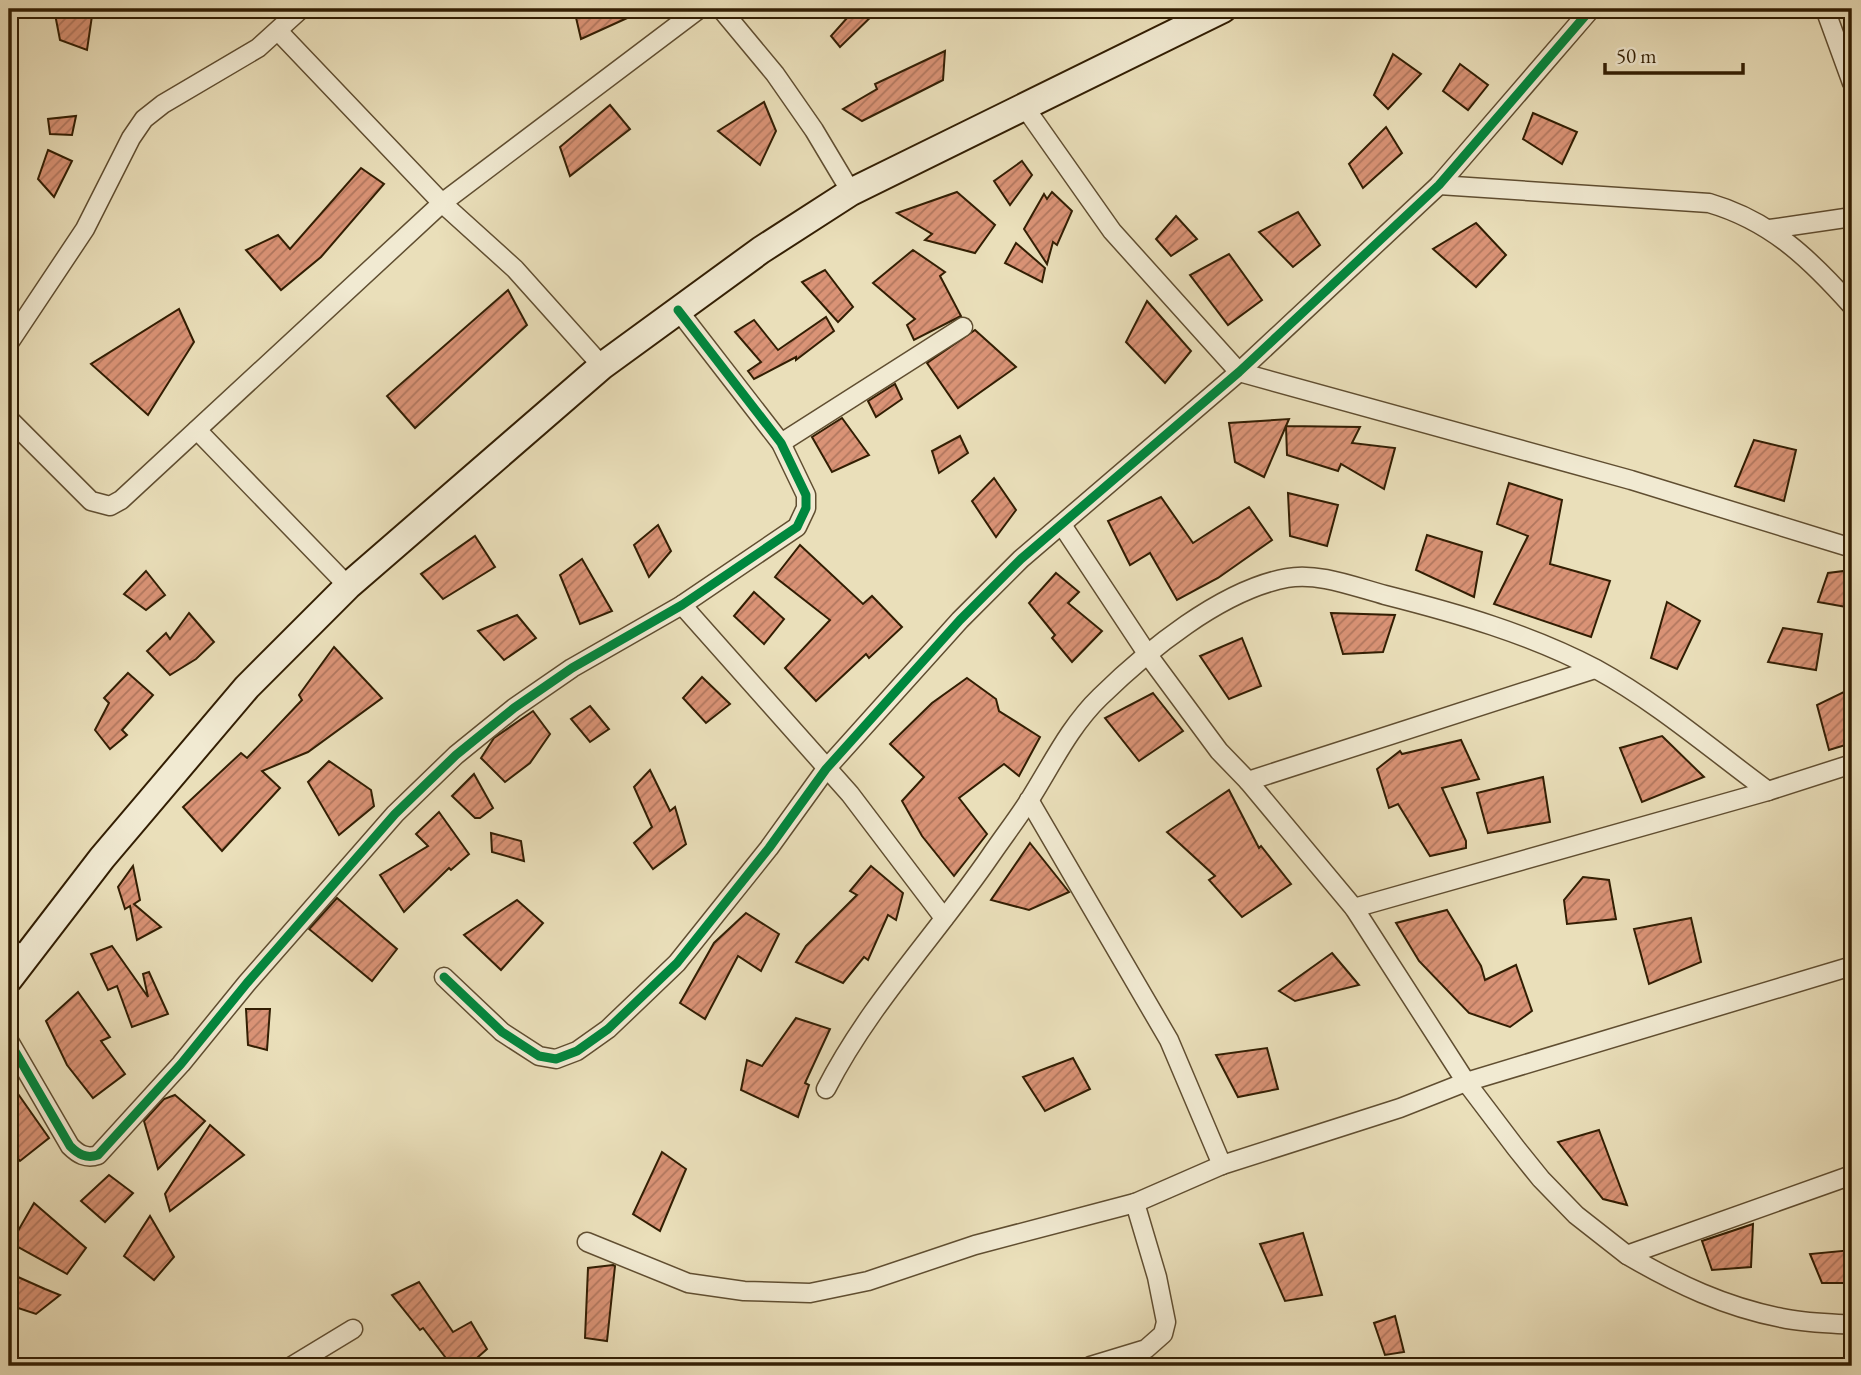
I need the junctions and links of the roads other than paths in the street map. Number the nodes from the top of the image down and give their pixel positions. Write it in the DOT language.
graph roads {
  1 [pos="301,9"];
  2 [pos="699,9"];
  3 [pos="1223,9"];
  4 [pos="1591,9"];
  5 [pos="1825,9"];
  6 [pos="729,11"];
  7 [pos="279,32"];
  8 [pos="1850,72"];
  9 [pos="1026,109"];
  10 [pos="1439,185"];
  11 [pos="851,192"];
  12 [pos="442,203"];
  13 [pos="1852,216"];
  14 [pos="1770,229"];
  15 [pos="1852,306"];
  16 [pos="678,310"];
  17 [pos="963,327"];
  18 [pos="9,343"];
  19 [pos="602,366"];
  20 [pos="1239,372"];
  21 [pos="9,419"];
  22 [pos="197,429"];
  23 [pos="781,443"];
  24 [pos="1062,525"];
  25 [pos="1852,548"];
  26 [pos="348,586"];
  27 [pos="682,605"];
  28 [pos="1148,655"];
  29 [pos="1595,669"];
  30 [pos="1852,764"];
  31 [pos="826,769"];
  32 [pos="1248,781"];
  33 [pos="1768,791"];
  34 [pos="1029,800"];
  35 [pos="1354,908"];
  36 [pos="944,918"];
  37 [pos="17,953"];
  38 [pos="1852,966"];
  39 [pos="444,977"];
  40 [pos="9,979"];
  41 [pos="9,1041"];
  42 [pos="1466,1082"];
  43 [pos="826,1088"];
  44 [pos="1222,1165"];
  45 [pos="1852,1175"];
  46 [pos="1135,1203"];
  47 [pos="587,1242"];
  48 [pos="1627,1255"];
  49 [pos="1852,1325"];
  50 [pos="353,1329"];
  51 [pos="292,1366"];
  52 [pos="1090,1366"];
  1 -- 7 [label="street"];
  2 -- 12 [label="street"];
  3 -- 9 [label="main road"];
  4 -- 10 [label="street"];
  5 -- 8 [label="street"];
  6 -- 11 [label="street"];
  7 -- 12 [label="street"];
  7 -- 18 [label="street"];
  9 -- 11 [label="main road"];
  9 -- 20 [label="street"];
  10 -- 14 [label="street"];
  10 -- 20 [label="street"];
  11 -- 16 [label="main road"];
  12 -- 19 [label="street"];
  12 -- 22 [label="street"];
  13 -- 14 [label="street"];
  14 -- 15 [label="street"];
  16 -- 19 [label="main road"];
  16 -- 23 [label="street"];
  17 -- 23 [label="street"];
  19 -- 26 [label="main road"];
  20 -- 24 [label="street"];
  20 -- 25 [label="street"];
  21 -- 22 [label="street"];
  22 -- 26 [label="street"];
  23 -- 27 [label="street"];
  24 -- 28 [label="street"];
  24 -- 31 [label="street"];
  26 -- 37 [label="main road"];
  27 -- 31 [label="street"];
  27 -- 41 [label="street"];
  28 -- 29 [label="street"];
  28 -- 32 [label="street"];
  28 -- 34 [label="street"];
  29 -- 32 [label="street"];
  29 -- 33 [label="street"];
  30 -- 33 [label="street"];
  31 -- 36 [label="street"];
  31 -- 39 [label="street"];
  32 -- 35 [label="street"];
  33 -- 35 [label="street"];
  34 -- 36 [label="street"];
  34 -- 44 [label="street"];
  35 -- 42 [label="street"];
  36 -- 43 [label="street"];
  37 -- 40 [label="main road"];
  38 -- 42 [label="street"];
  42 -- 44 [label="street"];
  42 -- 48 [label="street"];
  44 -- 46 [label="street"];
  45 -- 48 [label="street"];
  46 -- 47 [label="street"];
  46 -- 52 [label="street"];
  48 -- 49 [label="street"];
  50 -- 51 [label="street"];
}
